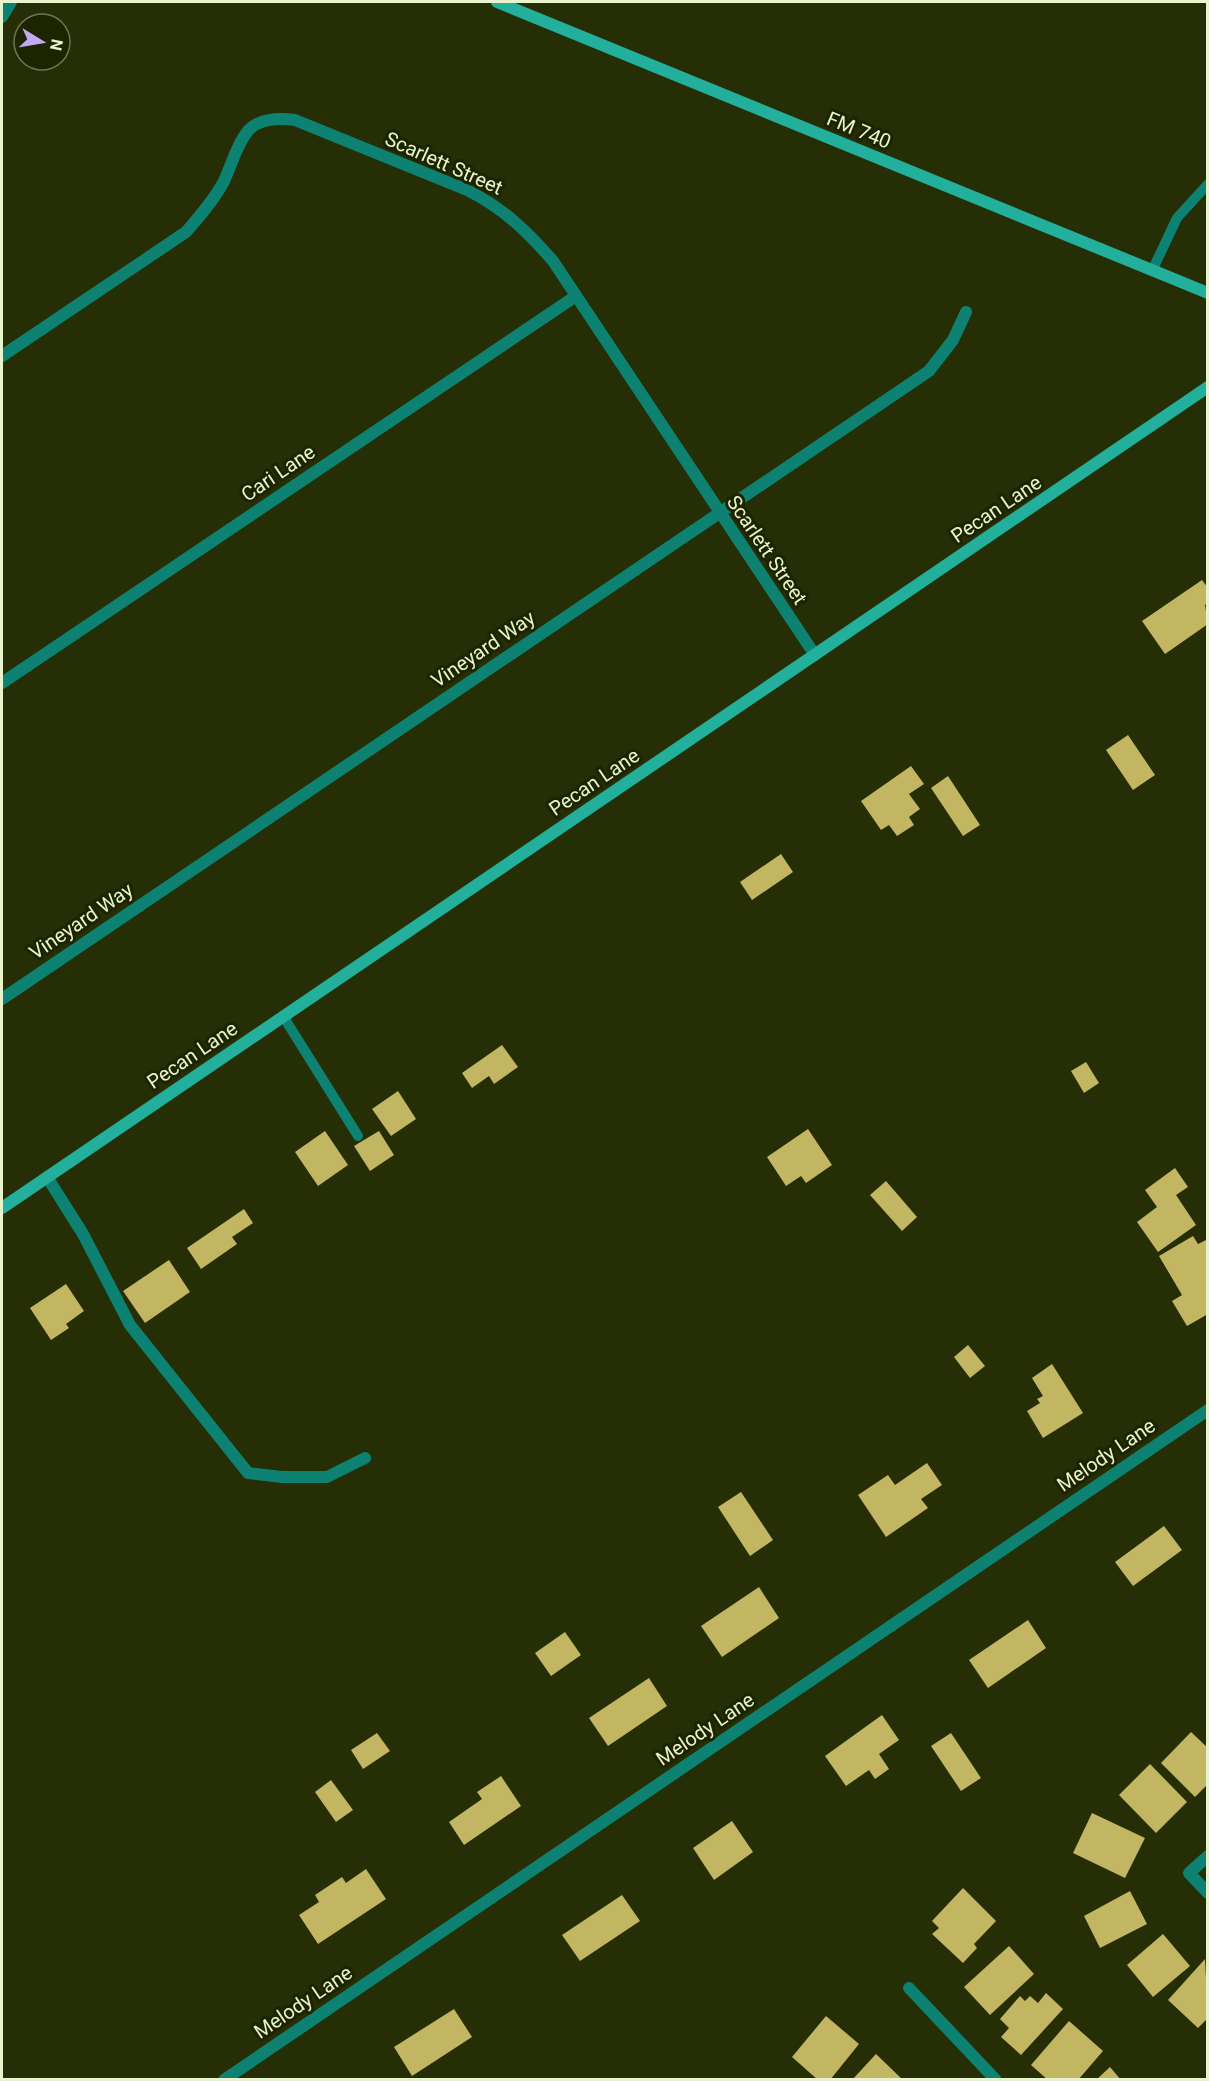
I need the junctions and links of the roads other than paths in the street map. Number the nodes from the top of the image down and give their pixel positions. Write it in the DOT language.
graph roads {
  1 [pos="11,2"];
  2 [pos="497,2"];
  3 [pos="2,17"];
  4 [pos="1208,184"];
  5 [pos="1152,271"];
  6 [pos="1208,293"];
  7 [pos="576,296"];
  8 [pos="966,312"];
  9 [pos="2,356"];
  10 [pos="1208,387"];
  11 [pos="719,513"];
  12 [pos="815,655"];
  13 [pos="2,682"];
  14 [pos="2,999"];
  15 [pos="284,1016"];
  16 [pos="358,1136"];
  17 [pos="47,1177"];
  18 [pos="2,1208"];
  19 [pos="1208,1410"];
  20 [pos="365,1458"];
  21 [pos="1208,1856"];
  22 [pos="1208,1893"];
  23 [pos="909,1988"];
  24 [pos="224,2079"];
  25 [pos="996,2079"];
  1 -- 3 [label="street"];
  2 -- 5 [label="street, FM 740 / FM 740"];
  4 -- 5 [label="lane"];
  5 -- 6 [label="street, FM 740 / FM 740"];
  7 -- 9 [label="street, Scarlett Street"];
  7 -- 11 [label="street, Scarlett Street"];
  7 -- 13 [label="street, Cari Lane"];
  8 -- 11 [label="street, Vineyard Way"];
  10 -- 12 [label="street, Pecan Lane"];
  11 -- 12 [label="street, Scarlett Street"];
  11 -- 14 [label="street, Vineyard Way"];
  12 -- 15 [label="street, Pecan Lane"];
  15 -- 16 [label="lane"];
  15 -- 17 [label="street, Pecan Lane"];
  17 -- 18 [label="street, Pecan Lane"];
  17 -- 20 [label="street"];
  19 -- 24 [label="street, Melody Lane"];
  21 -- 22 [label="street"];
  23 -- 25 [label="street"];
}
